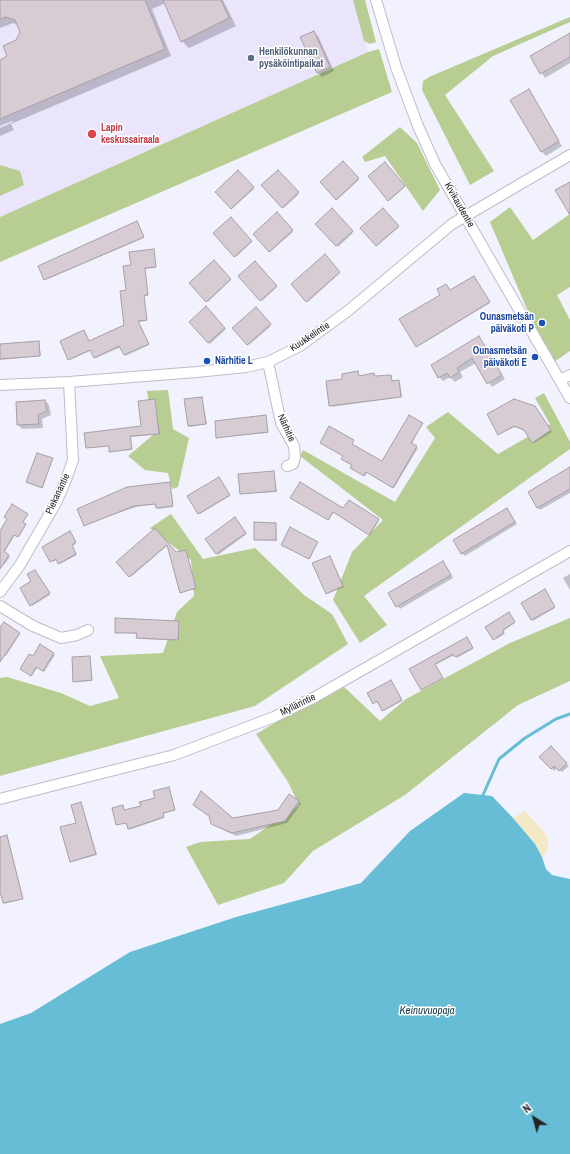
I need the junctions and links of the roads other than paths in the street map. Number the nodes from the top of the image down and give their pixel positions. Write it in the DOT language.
graph roads {
  1 [pos="376,0"];
  2 [pos="570,155"];
  3 [pos="464,216"];
  4 [pos="268,362"];
  5 [pos="570,375"];
  6 [pos="560,380"];
  7 [pos="69,382"];
  8 [pos="0,385"];
  9 [pos="570,398"];
  10 [pos="287,466"];
  11 [pos="570,551"];
  12 [pos="0,592"];
  13 [pos="0,606"];
  14 [pos="88,630"];
  15 [pos="0,799"];
  1 -- 3 [label="street, Kivikaudentie"];
  2 -- 3 [label="street, Kuukkelintie"];
  3 -- 4 [label="street, Kuukkelintie"];
  3 -- 6 [label="street, Kivikaudentie"];
  4 -- 7 [label="street, Kuukkelintie"];
  4 -- 10 [label="street, Närhitie"];
  5 -- 6 [label="street"];
  6 -- 9 [label="street, Kivikaudentie"];
  7 -- 8 [label="street, Kuukkelintie"];
  7 -- 12 [label="street, Piekanantie"];
  11 -- 15 [label="street, Myllärintie"];
  13 -- 14 [label="street"];
}
